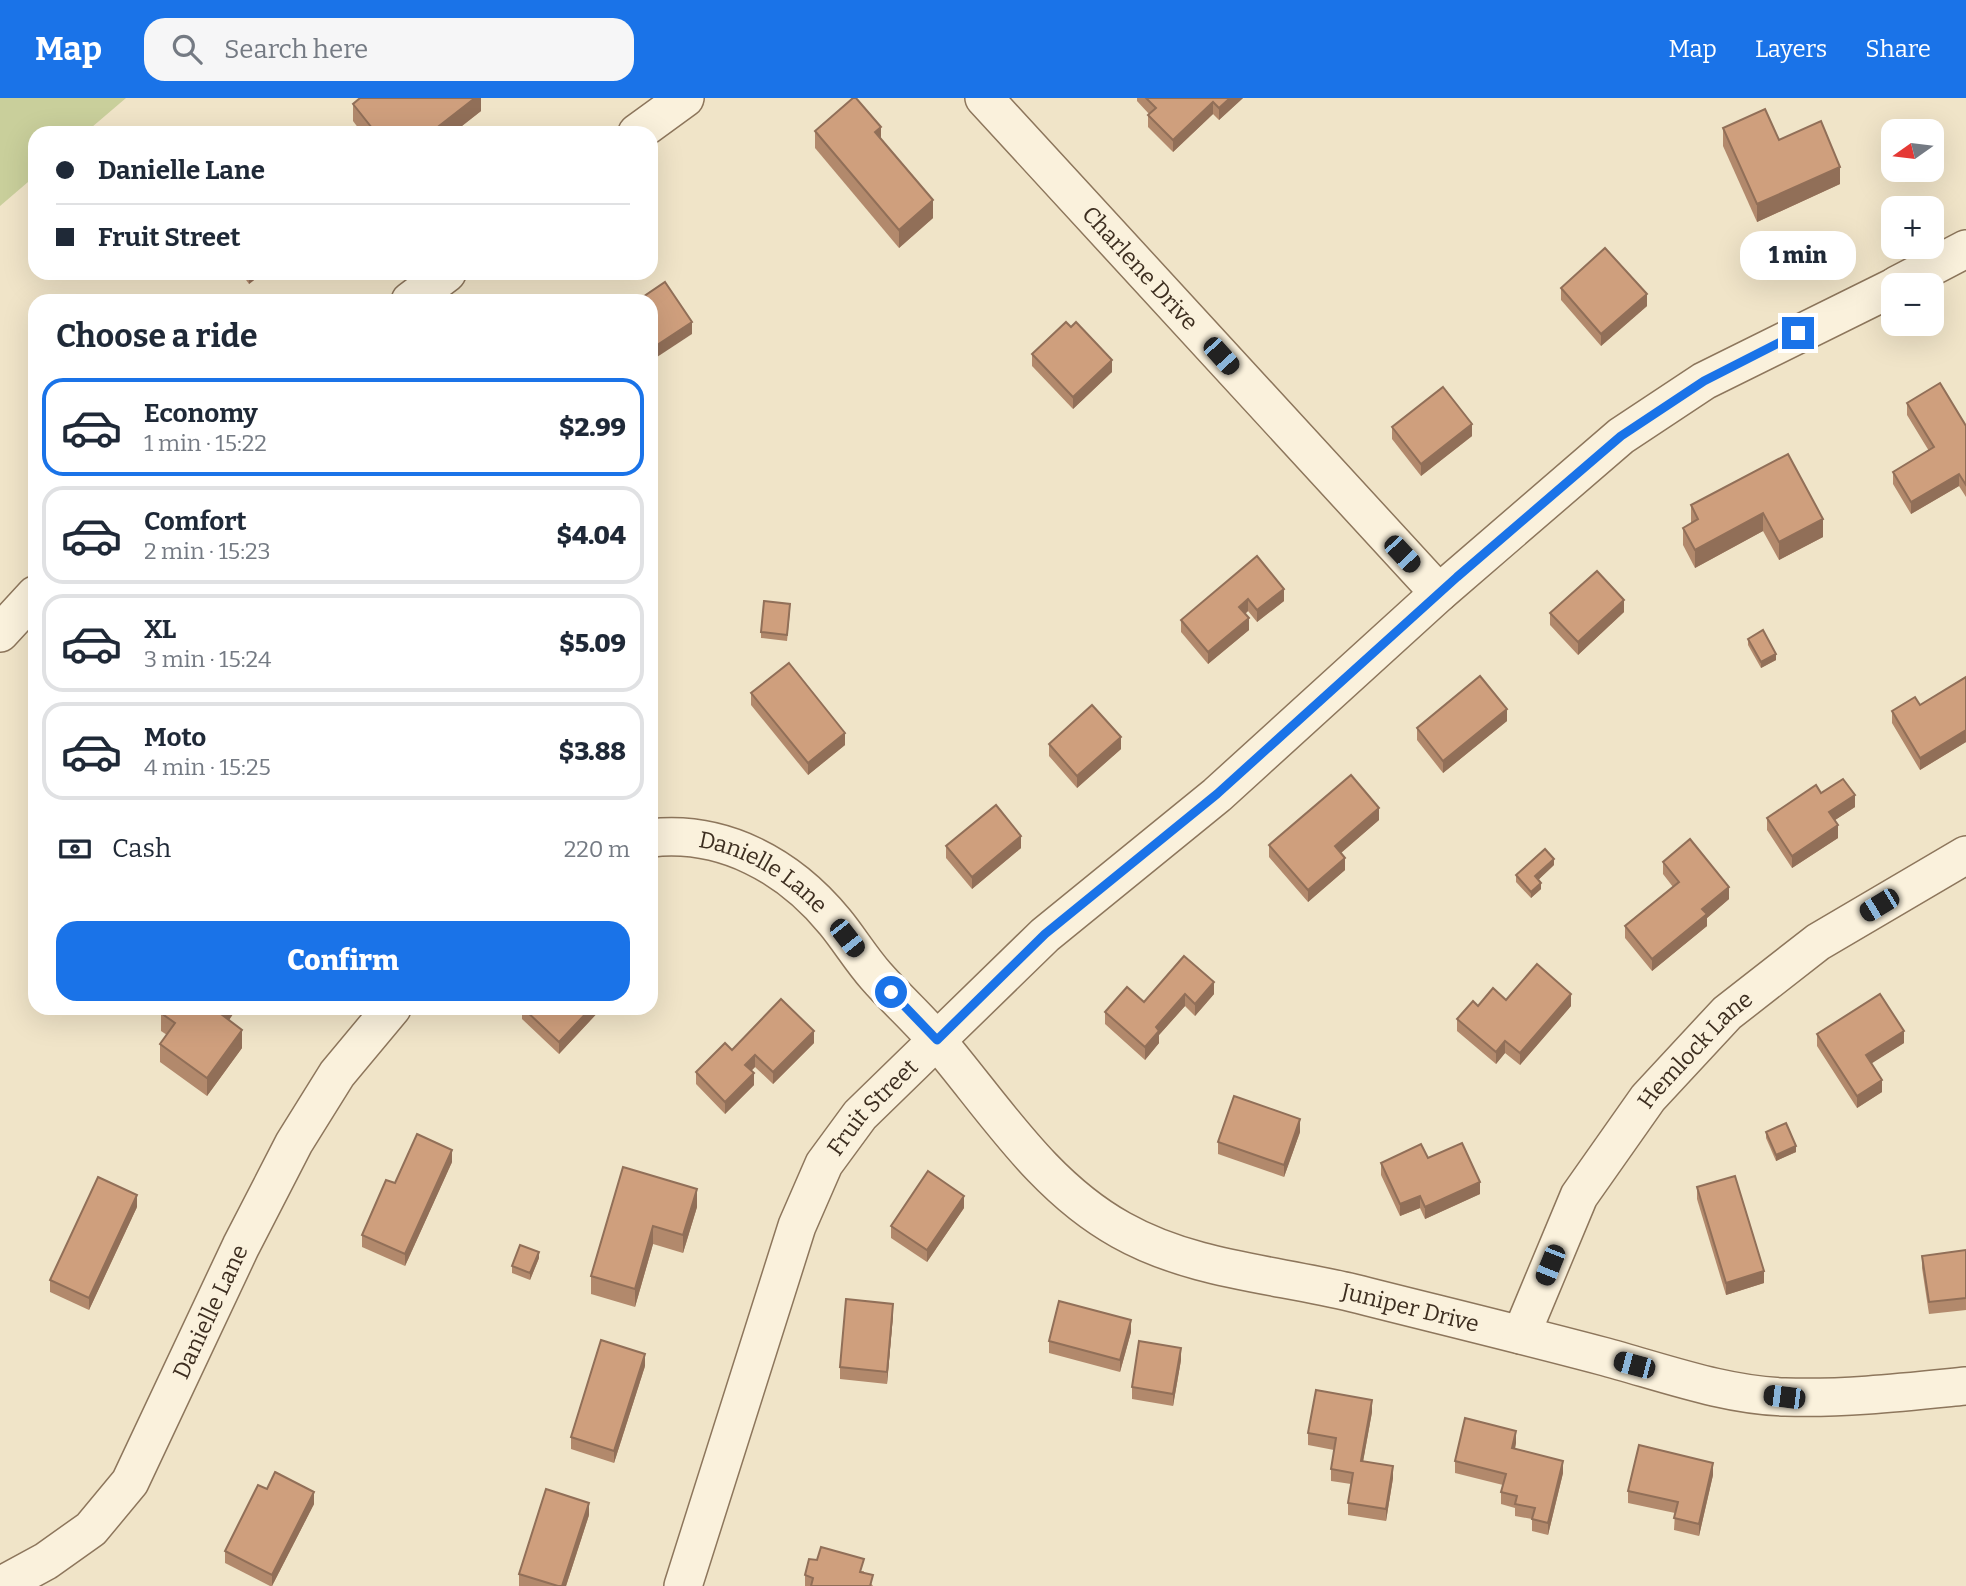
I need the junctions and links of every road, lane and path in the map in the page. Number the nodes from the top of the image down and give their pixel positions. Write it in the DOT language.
graph roads {
  1 [pos="685,98"];
  2 [pos="984,98"];
  3 [pos="647,126"];
  4 [pos="1966,249"];
  5 [pos="1920,273"];
  6 [pos="438,280"];
  7 [pos="1881,293"];
  8 [pos="419,294"];
  9 [pos="1439,593"];
  10 [pos="28,603"];
  11 [pos="0,633"];
  12 [pos="658,838"];
  13 [pos="1966,855"];
  14 [pos="386,1015"];
  15 [pos="937,1040"];
  16 [pos="1521,1335"];
  17 [pos="1966,1386"];
  18 [pos="0,1586"];
  19 [pos="683,1586"];
  1 -- 3 [label="street"];
  2 -- 9 [label="street, Charlene Drive"];
  4 -- 5 [label="street, Fruit Street"];
  6 -- 8 [label="street"];
  7 -- 9 [label="street, Fruit Street"];
  9 -- 15 [label="street, Fruit Street"];
  10 -- 11 [label="street"];
  12 -- 15 [label="street, Danielle Lane"];
  13 -- 16 [label="street, Hemlock Lane"];
  14 -- 18 [label="street, Danielle Lane"];
  15 -- 16 [label="street, Juniper Drive"];
  15 -- 19 [label="street, Fruit Street"];
  16 -- 17 [label="street, Juniper Drive"];
}
